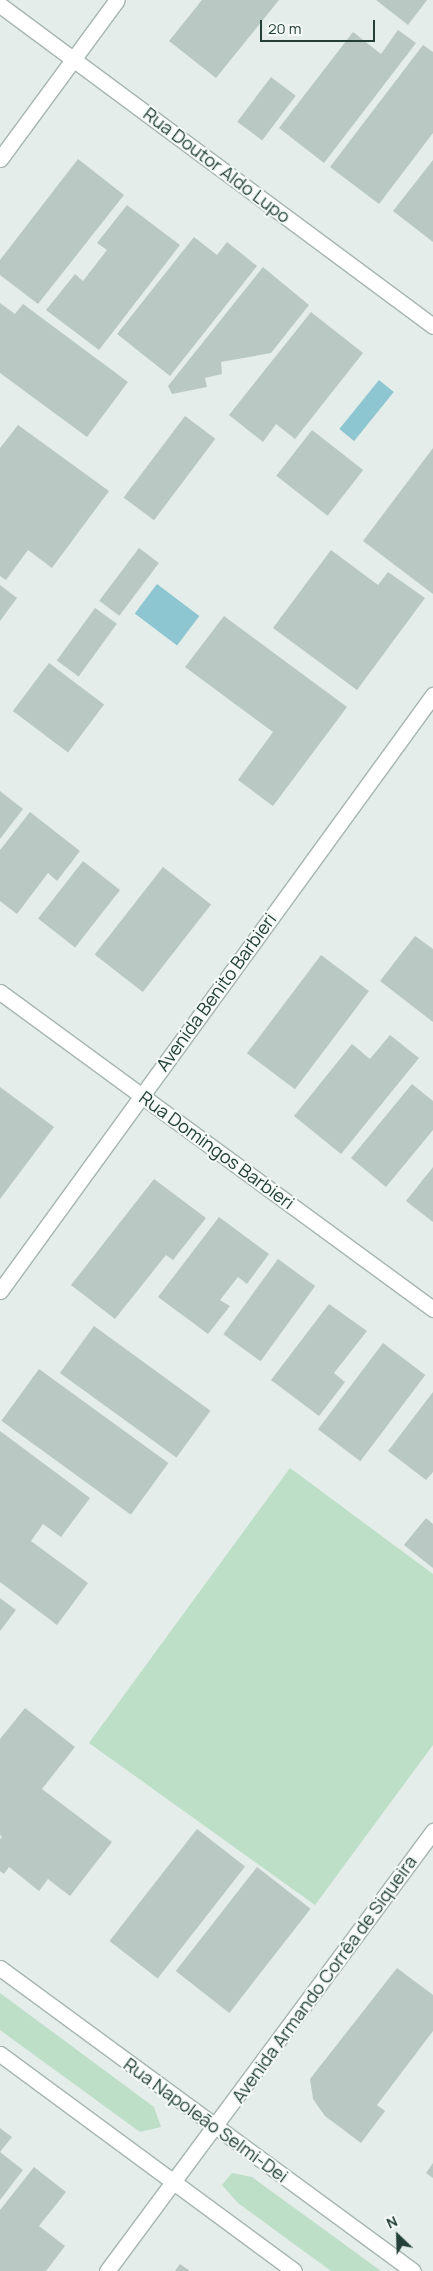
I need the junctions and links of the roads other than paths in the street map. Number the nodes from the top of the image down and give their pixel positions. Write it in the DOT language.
graph roads {
  1 [pos="117,0"];
  2 [pos="0,5"];
  3 [pos="74,58"];
  4 [pos="0,159"];
  5 [pos="433,326"];
  6 [pos="433,695"];
  7 [pos="0,992"];
  8 [pos="141,1095"];
  9 [pos="0,1290"];
  10 [pos="433,1309"];
  11 [pos="433,1831"];
  12 [pos="0,1968"];
  13 [pos="0,2054"];
  14 [pos="215,2127"];
  15 [pos="174,2182"];
  16 [pos="107,2271"];
  17 [pos="294,2271"];
  18 [pos="413,2271"];
  1 -- 3 [label="street"];
  2 -- 3 [label="street, Rua Doutor Aldo Lupo"];
  3 -- 4 [label="street"];
  3 -- 5 [label="street, Rua Doutor Aldo Lupo"];
  6 -- 8 [label="street, Avenida Benito Barbieri"];
  7 -- 8 [label="street, Rua Domingos Barbieri"];
  8 -- 9 [label="street, Avenida Benito Barbieri"];
  8 -- 10 [label="street, Rua Domingos Barbieri"];
  11 -- 14 [label="street, Avenida Armando Corrêa de Siqueira"];
  12 -- 14 [label="street, Rua Napoleão Selmi-Dei"];
  13 -- 15 [label="street"];
  14 -- 15 [label="street, Avenida Armando Corrêa de Siqueira"];
  14 -- 18 [label="street, Rua Napoleão Selmi-Dei"];
  15 -- 16 [label="street, Avenida Armando Corrêa de Siqueira"];
  15 -- 17 [label="street"];
}
